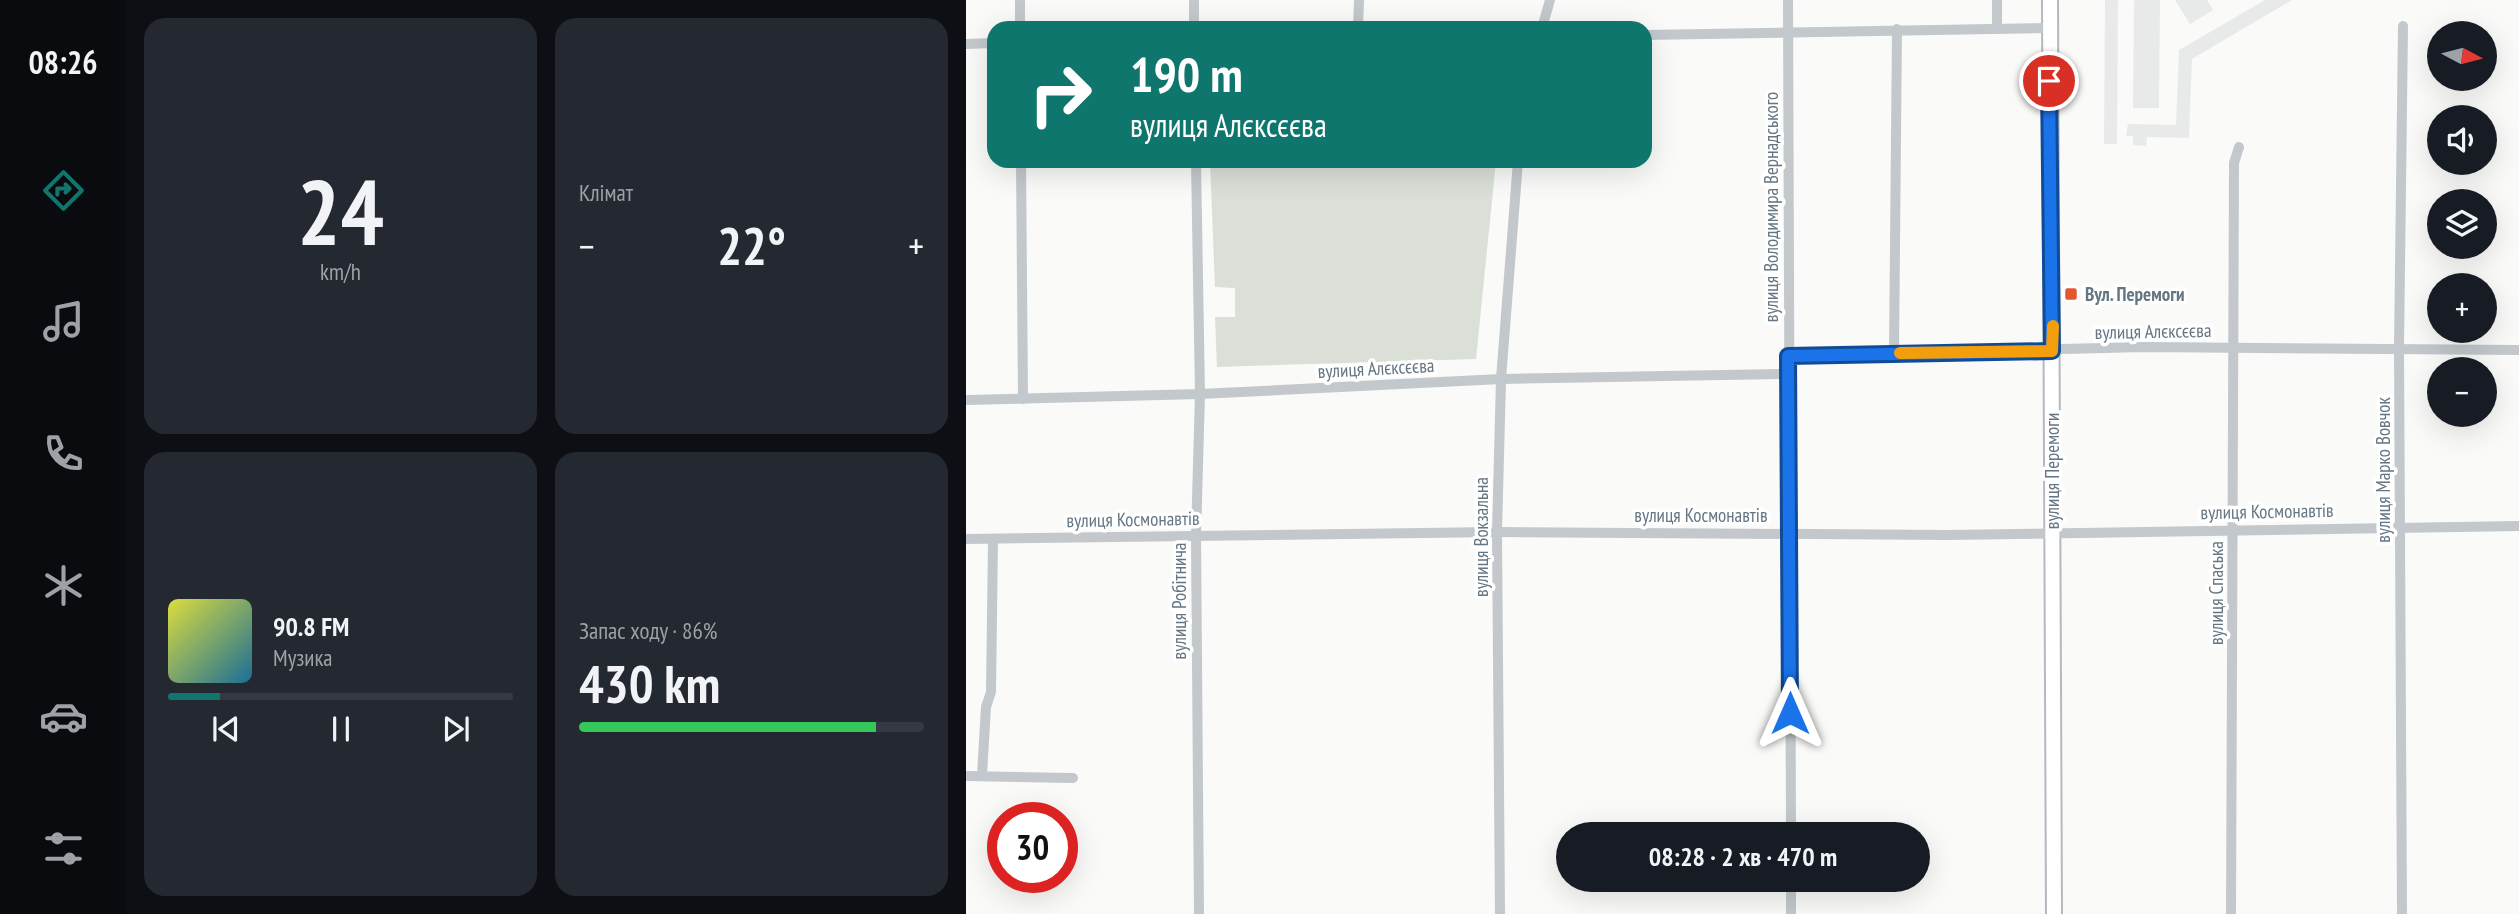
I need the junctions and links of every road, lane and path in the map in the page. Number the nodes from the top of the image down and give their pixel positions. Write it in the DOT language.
graph roads {
  1 [pos="1020,0"];
  2 [pos="1194,0"];
  3 [pos="1359,0"];
  4 [pos="1550,0"];
  5 [pos="1788,0"];
  6 [pos="1997,0"];
  7 [pos="2050,0"];
  8 [pos="1020,21"];
  9 [pos="1194,21"];
  10 [pos="1358,21"];
  11 [pos="1544,21"];
  12 [pos="2403,26"];
  13 [pos="2048,28"];
  14 [pos="1897,29"];
  15 [pos="1997,29"];
  16 [pos="1788,31"];
  17 [pos="1652,35"];
  18 [pos="987,43"];
  19 [pos="966,44"];
  20 [pos="2239,148"];
  21 [pos="1021,168"];
  22 [pos="1196,168"];
  23 [pos="1517,168"];
  24 [pos="2399,347"];
  25 [pos="2232,348"];
  26 [pos="2052,351"];
  27 [pos="2519,351"];
  28 [pos="1894,354"];
  29 [pos="1788,356"];
  30 [pos="1787,374"];
  31 [pos="1501,379"];
  32 [pos="1200,394"];
  33 [pos="1023,399"];
  34 [pos="966,400"];
  35 [pos="2401,526"];
  36 [pos="2519,526"];
  37 [pos="2234,528"];
  38 [pos="2051,531"];
  39 [pos="1497,532"];
  40 [pos="1789,533"];
  41 [pos="1196,535"];
  42 [pos="966,539"];
  43 [pos="993,539"];
  44 [pos="982,775"];
  45 [pos="966,776"];
  46 [pos="1073,778"];
  47 [pos="1791,822"];
  48 [pos="1791,892"];
  49 [pos="1199,914"];
  50 [pos="1500,914"];
  51 [pos="1791,914"];
  52 [pos="2054,914"];
  53 [pos="2231,914"];
  54 [pos="2402,914"];
  1 -- 8 [label="street"];
  2 -- 9 [label="street"];
  3 -- 10 [label="street"];
  4 -- 11 [label="street"];
  5 -- 16 [label="street, вулиця Володимира Вернадського"];
  6 -- 15 [label="street"];
  7 -- 13 [label="main road, вулиця Перемоги"];
  12 -- 24 [label="street, вулиця Марко Вовчок"];
  13 -- 15 [label="street"];
  13 -- 26 [label="main road, вулиця Перемоги"];
  14 -- 15 [label="street"];
  14 -- 16 [label="street"];
  14 -- 28 [label="street"];
  16 -- 17 [label="street"];
  16 -- 29 [label="street, вулиця Володимира Вернадського"];
  18 -- 19 [label="street"];
  20 -- 25 [label="street, вулиця Спаська"];
  21 -- 33 [label="street"];
  22 -- 32 [label="street, вулиця Робітнича"];
  23 -- 31 [label="street, вулиця Вокзальна"];
  24 -- 25 [label="street, вулиця Алєксєєва"];
  24 -- 27 [label="street, вулиця Алєксєєва"];
  24 -- 35 [label="street, вулиця Марко Вовчок"];
  25 -- 26 [label="street, вулиця Алєксєєва"];
  25 -- 37 [label="street, вулиця Спаська"];
  26 -- 28 [label="street, вулиця Алєксєєва"];
  26 -- 38 [label="main road, вулиця Перемоги"];
  28 -- 29 [label="street, вулиця Алєксєєва"];
  29 -- 30 [label="street, вулиця Володимира Вернадського"];
  30 -- 31 [label="street, вулиця Алєксєєва"];
  30 -- 40 [label="street, вулиця Володимира Вернадського"];
  31 -- 32 [label="street, вулиця Алєксєєва"];
  31 -- 39 [label="street, вулиця Вокзальна"];
  32 -- 33 [label="street, вулиця Алєксєєва"];
  32 -- 41 [label="street, вулиця Робітнича"];
  33 -- 34 [label="street, вулиця Алєксєєва"];
  35 -- 36 [label="street, вулиця Космонавтів"];
  35 -- 37 [label="street, вулиця Космонавтів"];
  35 -- 54 [label="street, вулиця Марко Вовчок"];
  37 -- 38 [label="street, вулиця Космонавтів"];
  37 -- 53 [label="street, вулиця Спаська"];
  38 -- 40 [label="street, вулиця Космонавтів"];
  38 -- 52 [label="main road, вулиця Перемоги"];
  39 -- 40 [label="street, вулиця Космонавтів"];
  39 -- 41 [label="street, вулиця Космонавтів"];
  39 -- 50 [label="street, вулиця Вокзальна"];
  40 -- 47 [label="street, вулиця Володимира Вернадського"];
  41 -- 43 [label="street, вулиця Космонавтів"];
  41 -- 49 [label="street, вулиця Робітнича"];
  42 -- 43 [label="street, вулиця Космонавтів"];
  43 -- 44 [label="street"];
  44 -- 45 [label="street"];
  44 -- 46 [label="street"];
  48 -- 51 [label="street"];
}
